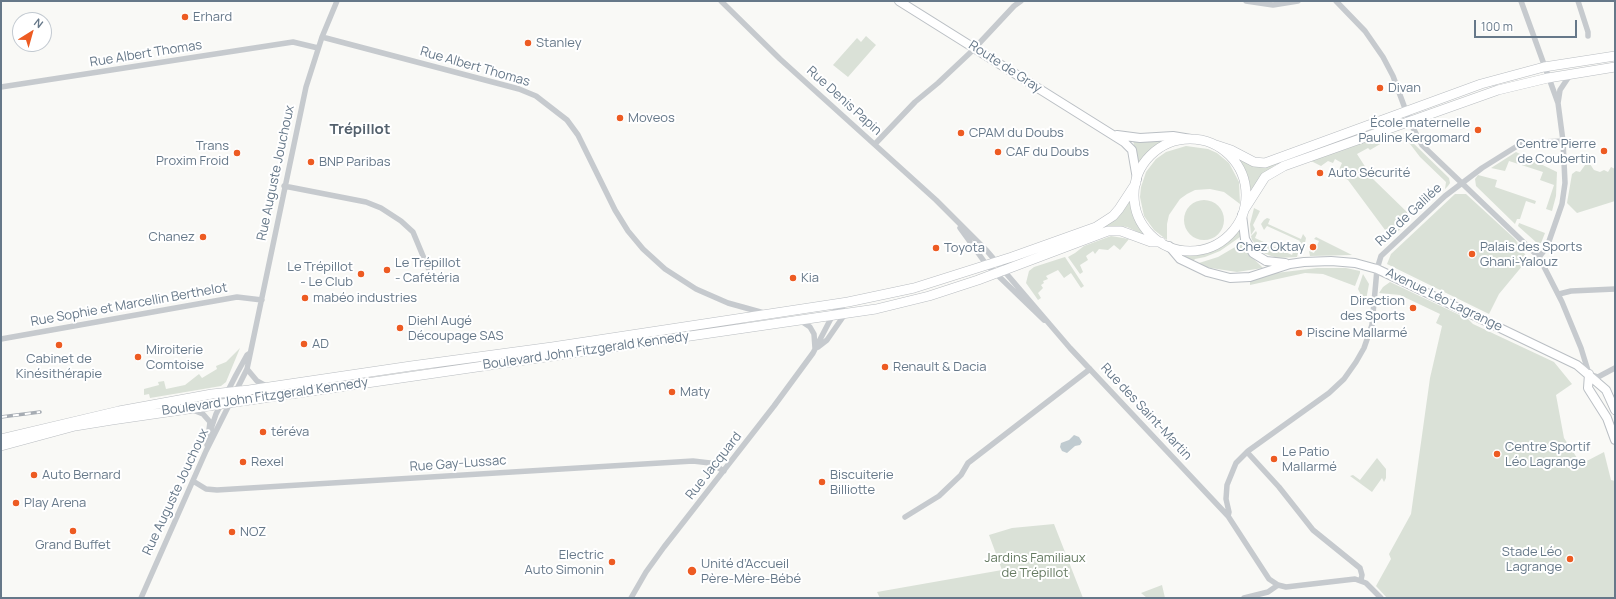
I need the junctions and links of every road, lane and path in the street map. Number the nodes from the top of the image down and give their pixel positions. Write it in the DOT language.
graph roads {
  1 [pos="337,1"];
  2 [pos="721,1"];
  3 [pos="899,1"];
  4 [pos="1021,1"];
  5 [pos="1246,1"];
  6 [pos="1298,1"];
  7 [pos="1336,1"];
  8 [pos="1520,1"];
  9 [pos="1578,1"];
  10 [pos="322,36"];
  11 [pos="1588,36"];
  12 [pos="318,48"];
  13 [pos="974,48"];
  14 [pos="1615,56"];
  15 [pos="1615,66"];
  16 [pos="1544,67"];
  17 [pos="1570,75"];
  18 [pos="1548,78"];
  19 [pos="1,87"];
  20 [pos="1558,103"];
  21 [pos="1405,111"];
  22 [pos="1410,122"];
  23 [pos="1110,134"];
  24 [pos="1191,139"];
  25 [pos="1563,141"];
  26 [pos="875,144"];
  27 [pos="1216,145"];
  28 [pos="1136,181"];
  29 [pos="1462,183"];
  30 [pos="284,186"];
  31 [pos="1243,213"];
  32 [pos="953,218"];
  33 [pos="1165,244"];
  34 [pos="1539,257"];
  35 [pos="997,261"];
  36 [pos="986,264"];
  37 [pos="1290,264"];
  38 [pos="428,268"];
  39 [pos="1377,268"];
  40 [pos="1005,271"];
  41 [pos="995,274"];
  42 [pos="1615,289"];
  43 [pos="1559,294"];
  44 [pos="262,300"];
  45 [pos="839,303"];
  46 [pos="764,314"];
  47 [pos="845,314"];
  48 [pos="833,316"];
  49 [pos="801,321"];
  50 [pos="1047,322"];
  51 [pos="1,339"];
  52 [pos="815,349"];
  53 [pos="250,353"];
  54 [pos="1090,368"];
  55 [pos="1615,368"];
  56 [pos="247,369"];
  57 [pos="1589,374"];
  58 [pos="268,387"];
  59 [pos="233,392"];
  60 [pos="232,404"];
  61 [pos="222,405"];
  62 [pos="186,409"];
  63 [pos="1615,410"];
  64 [pos="210,432"];
  65 [pos="1,439"];
  66 [pos="1615,440"];
  67 [pos="1,446"];
  68 [pos="206,452"];
  69 [pos="1247,452"];
  70 [pos="724,471"];
  71 [pos="193,481"];
  72 [pos="1228,516"];
  73 [pos="904,517"];
  74 [pos="1361,580"];
  75 [pos="1278,585"];
  76 [pos="141,598"];
  77 [pos="632,598"];
  78 [pos="1244,598"];
  79 [pos="1381,598"];
  1 -- 10 [label="street, Rue Auguste Jouchoux"];
  2 -- 26 [label="street, Rue Denis Papin"];
  3 -- 13 [label="main road, Route de Gray"];
  4 -- 13 [label="street"];
  5 -- 6 [label="street"];
  7 -- 21 [label="street"];
  8 -- 16 [label="street"];
  9 -- 11 [label="street"];
  10 -- 12 [label="street, Rue Auguste Jouchoux"];
  10 -- 46 [label="street, Rue Albert Thomas"];
  12 -- 19 [label="street, Rue Albert Thomas"];
  12 -- 30 [label="street, Rue Auguste Jouchoux"];
  13 -- 23 [label="main road, Route de Gray"];
  13 -- 26 [label="street"];
  14 -- 16 [label="main road"];
  15 -- 17 [label="main road"];
  16 -- 18 [label="street"];
  16 -- 21 [label="main road"];
  17 -- 18 [label="main road"];
  17 -- 20 [label="street"];
  18 -- 20 [label="street"];
  18 -- 22 [label="main road"];
  20 -- 25 [label="street"];
  21 -- 22 [label="street"];
  21 -- 27 [label="main road"];
  22 -- 29 [label="street"];
  22 -- 31 [label="main road"];
  23 -- 24 [label="main road, Route de Gray"];
  23 -- 28 [label="main road, Route de Gray"];
  24 -- 27 [label="main road"];
  24 -- 28 [label="main road"];
  25 -- 29 [label="street, Rue de Galilée"];
  25 -- 34 [label="street"];
  26 -- 32 [label="street, Rue Denis Papin"];
  27 -- 31 [label="main road"];
  28 -- 33 [label="main road"];
  28 -- 35 [label="main road, Boulevard John Fitzgerald Kennedy"];
  29 -- 34 [label="street"];
  29 -- 39 [label="street, Rue de Galilée"];
  30 -- 38 [label="street"];
  30 -- 44 [label="street, Rue Auguste Jouchoux"];
  31 -- 33 [label="main road"];
  31 -- 37 [label="main road, Avenue Léo Lagrange"];
  32 -- 35 [label="street, Rue Denis Papin"];
  32 -- 36 [label="street, Rue Denis Papin"];
  33 -- 37 [label="main road, Avenue Léo Lagrange"];
  33 -- 40 [label="main road, Boulevard John Fitzgerald Kennedy"];
  34 -- 43 [label="street"];
  35 -- 36 [label="main road, Boulevard John Fitzgerald Kennedy"];
  35 -- 40 [label="street, Rue des Saint-Martin"];
  36 -- 41 [label="street, Rue des Saint-Martin"];
  36 -- 45 [label="main road, Boulevard John Fitzgerald Kennedy"];
  37 -- 39 [label="main road, Avenue Léo Lagrange"];
  39 -- 57 [label="main road, Avenue Léo Lagrange"];
  39 -- 69 [label="street"];
  40 -- 41 [label="main road, Boulevard John Fitzgerald Kennedy"];
  40 -- 50 [label="street, Rue des Saint-Martin"];
  41 -- 47 [label="main road, Boulevard John Fitzgerald Kennedy"];
  41 -- 50 [label="street, Rue des Saint-Martin"];
  42 -- 43 [label="street"];
  43 -- 57 [label="street"];
  44 -- 51 [label="street, Rue Sophie et Marcellin Berthelot"];
  44 -- 53 [label="street, Rue Auguste Jouchoux"];
  45 -- 46 [label="main road, Boulevard John Fitzgerald Kennedy"];
  45 -- 47 [label="street"];
  45 -- 48 [label="street, Rue Jacquard"];
  46 -- 58 [label="main road, Boulevard John Fitzgerald Kennedy"];
  47 -- 48 [label="main road, Boulevard John Fitzgerald Kennedy"];
  47 -- 52 [label="street, Rue Jacquard"];
  48 -- 49 [label="main road, Boulevard John Fitzgerald Kennedy"];
  48 -- 52 [label="street, Rue Jacquard"];
  49 -- 52 [label="street"];
  49 -- 60 [label="main road, Boulevard John Fitzgerald Kennedy"];
  50 -- 54 [label="street, Rue des Saint-Martin"];
  52 -- 70 [label="street, Rue Jacquard"];
  53 -- 56 [label="street, Rue Auguste Jouchoux"];
  53 -- 59 [label="street, Rue Auguste Jouchoux"];
  54 -- 72 [label="street, Rue des Saint-Martin"];
  54 -- 73 [label="street"];
  55 -- 57 [label="street"];
  56 -- 58 [label="street"];
  56 -- 59 [label="street, Rue Auguste Jouchoux"];
  57 -- 63 [label="main road, Avenue Léo Lagrange"];
  57 -- 66 [label="main road"];
  58 -- 59 [label="main road, Boulevard John Fitzgerald Kennedy"];
  59 -- 60 [label="street, Rue Auguste Jouchoux"];
  59 -- 61 [label="street, Rue Auguste Jouchoux"];
  59 -- 65 [label="main road, Boulevard John Fitzgerald Kennedy"];
  60 -- 61 [label="main road, Boulevard John Fitzgerald Kennedy"];
  60 -- 68 [label="street, Rue Auguste Jouchoux"];
  61 -- 62 [label="main road, Boulevard John Fitzgerald Kennedy"];
  61 -- 64 [label="street, Rue Auguste Jouchoux"];
  62 -- 64 [label="street"];
  62 -- 67 [label="main road, Boulevard John Fitzgerald Kennedy"];
  64 -- 68 [label="street, Rue Auguste Jouchoux"];
  68 -- 71 [label="street, Rue Auguste Jouchoux"];
  69 -- 72 [label="street"];
  69 -- 74 [label="street"];
  70 -- 71 [label="street, Rue Gay-Lussac"];
  70 -- 77 [label="street, Rue Jacquard"];
  71 -- 76 [label="street, Rue Auguste Jouchoux"];
  72 -- 75 [label="street, Rue des Saint-Martin"];
  74 -- 75 [label="street"];
  74 -- 79 [label="street"];
  75 -- 78 [label="street"];
}
